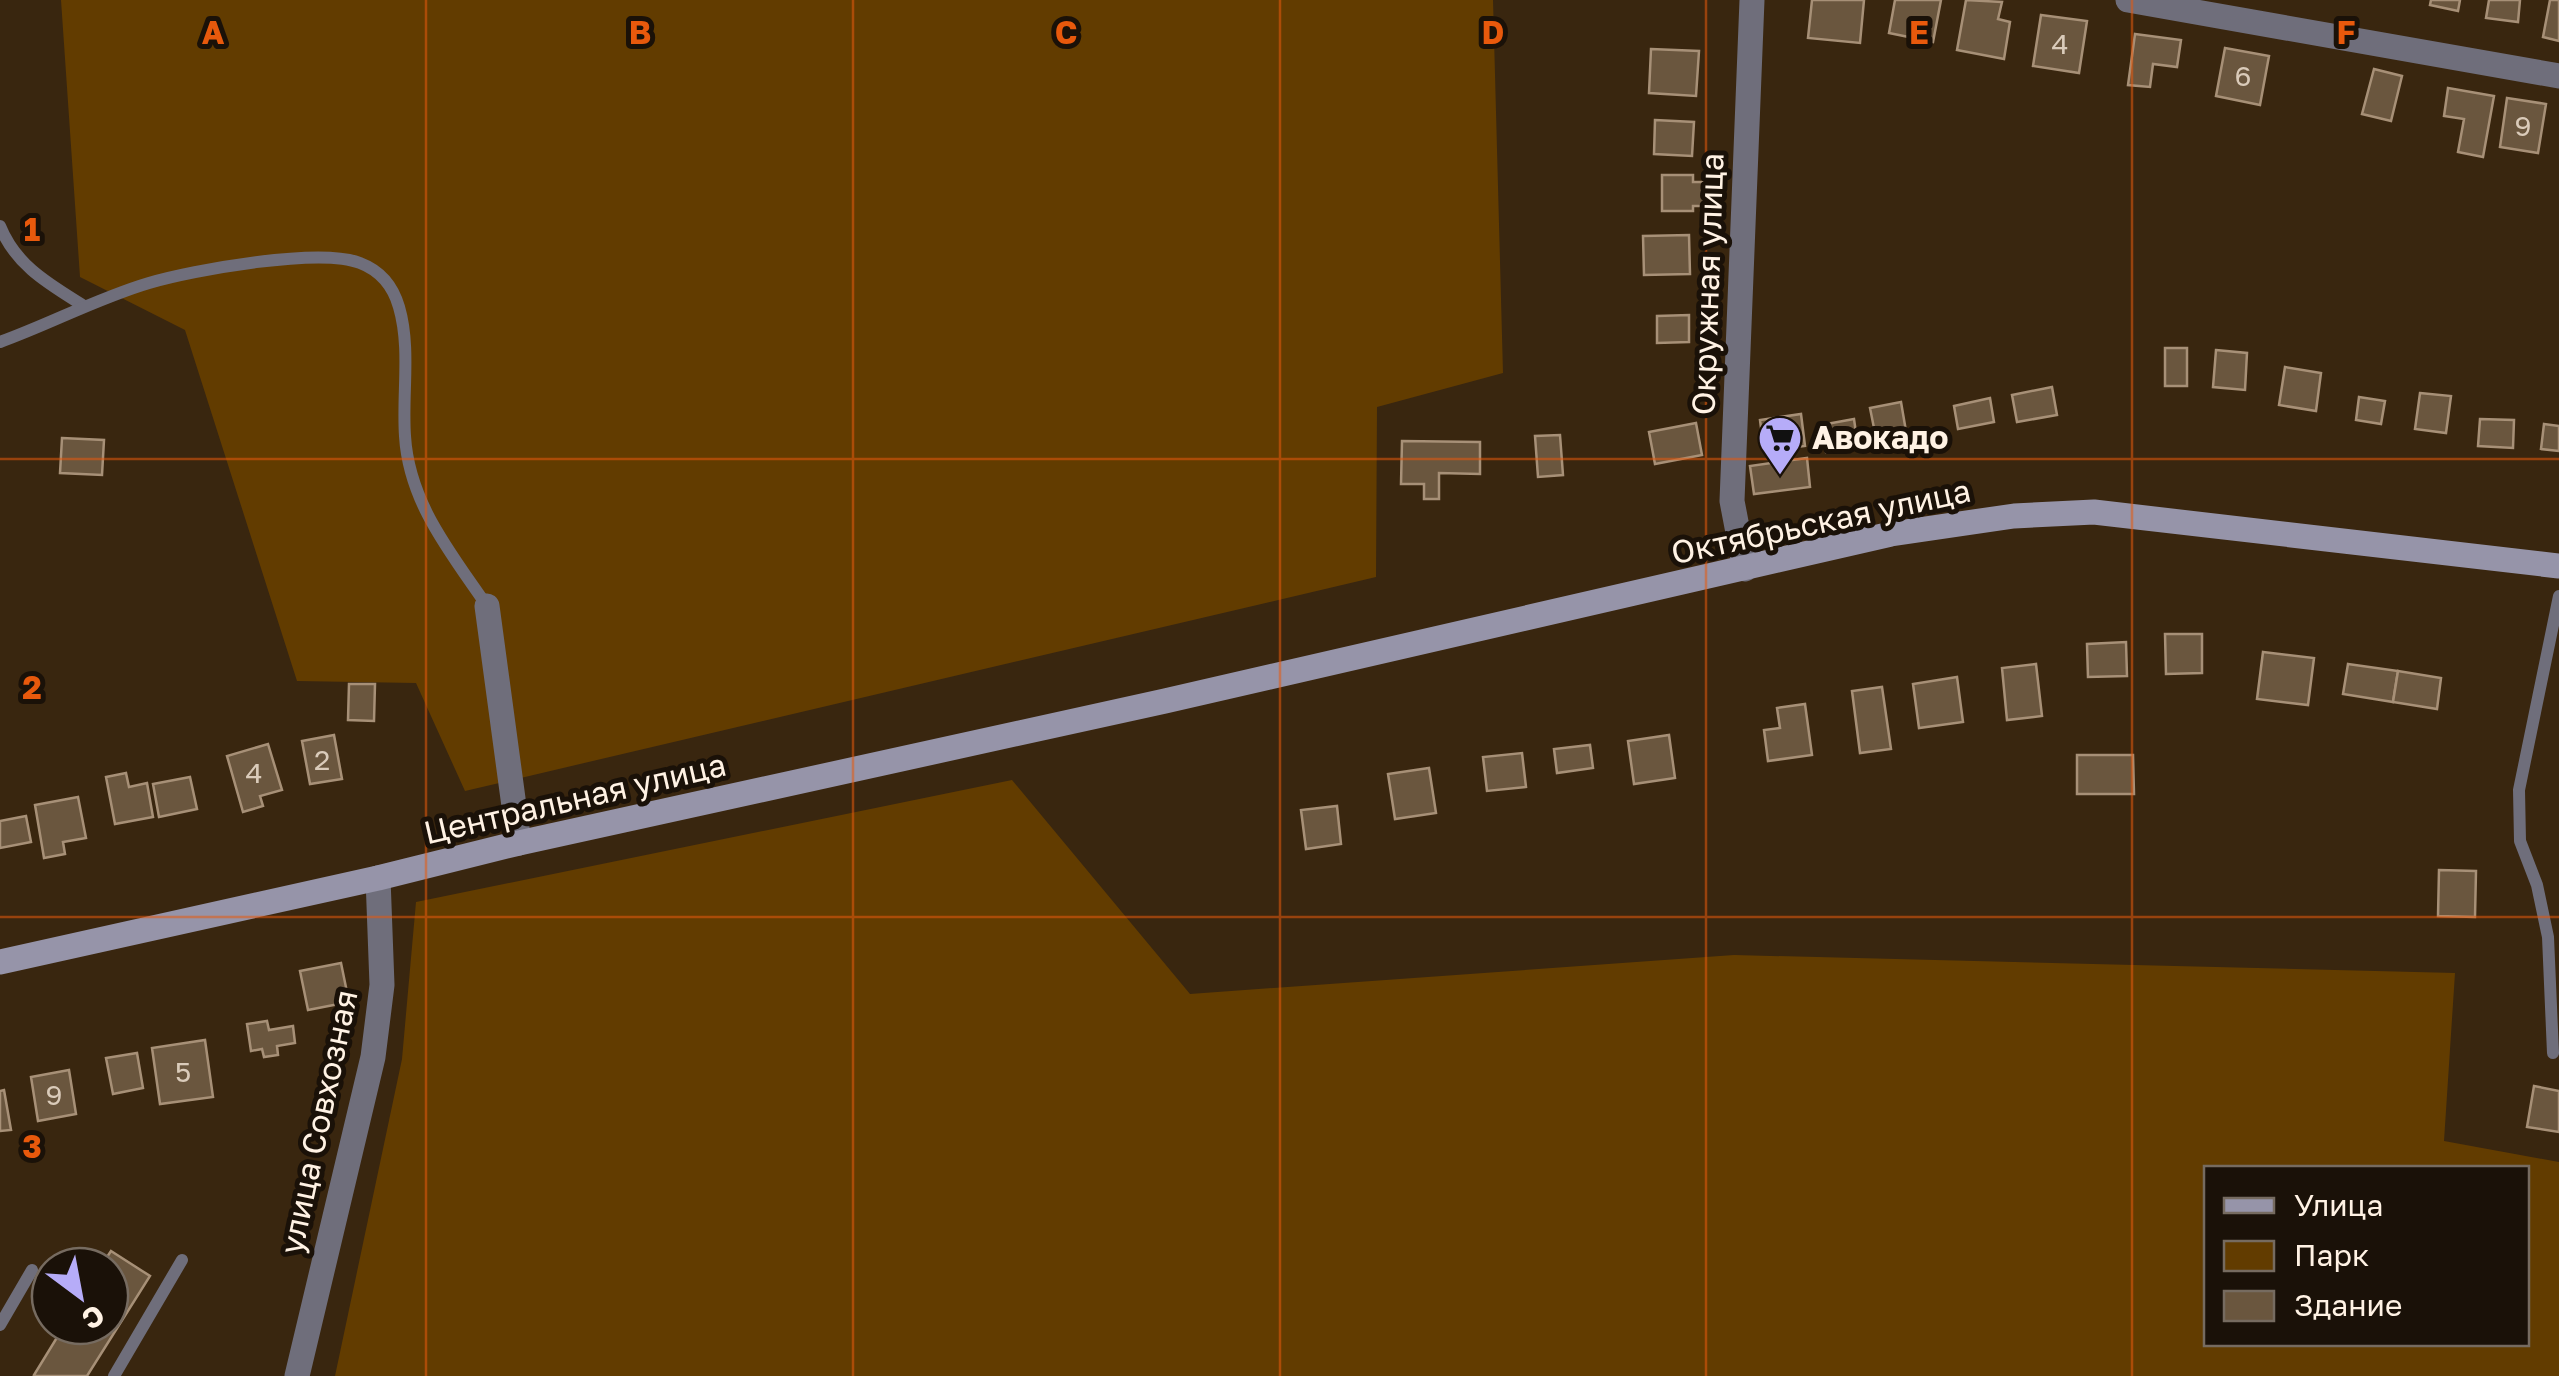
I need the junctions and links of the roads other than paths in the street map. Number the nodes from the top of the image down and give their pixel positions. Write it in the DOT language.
graph roads {
  1 [pos="1752,0"];
  2 [pos="2128,0"];
  3 [pos="2559,76"];
  4 [pos="0,226"];
  5 [pos="84,306"];
  6 [pos="0,342"];
  7 [pos="2559,566"];
  8 [pos="1745,570"];
  9 [pos="2559,596"];
  10 [pos="487,606"];
  11 [pos="1164,701"];
  12 [pos="518,843"];
  13 [pos="378,878"];
  14 [pos="0,962"];
  15 [pos="2553,1053"];
  16 [pos="182,1260"];
  17 [pos="30,1273"];
  18 [pos="0,1325"];
  19 [pos="114,1376"];
  20 [pos="297,1376"];
  1 -- 8 [label="street, Окружная улица"];
  2 -- 3 [label="street"];
  4 -- 5 [label="lane"];
  5 -- 6 [label="lane"];
  5 -- 10 [label="lane"];
  7 -- 8 [label="main road, Октябрьская улица"];
  8 -- 11 [label="main road, Октябрьская улица"];
  9 -- 15 [label="lane"];
  10 -- 12 [label="street"];
  11 -- 12 [label="main road, Центральная улица"];
  12 -- 13 [label="main road, Центральная улица"];
  13 -- 14 [label="main road, Центральная улица"];
  13 -- 20 [label="street, улица Совхозная"];
  16 -- 19 [label="lane"];
  17 -- 18 [label="lane"];
}
